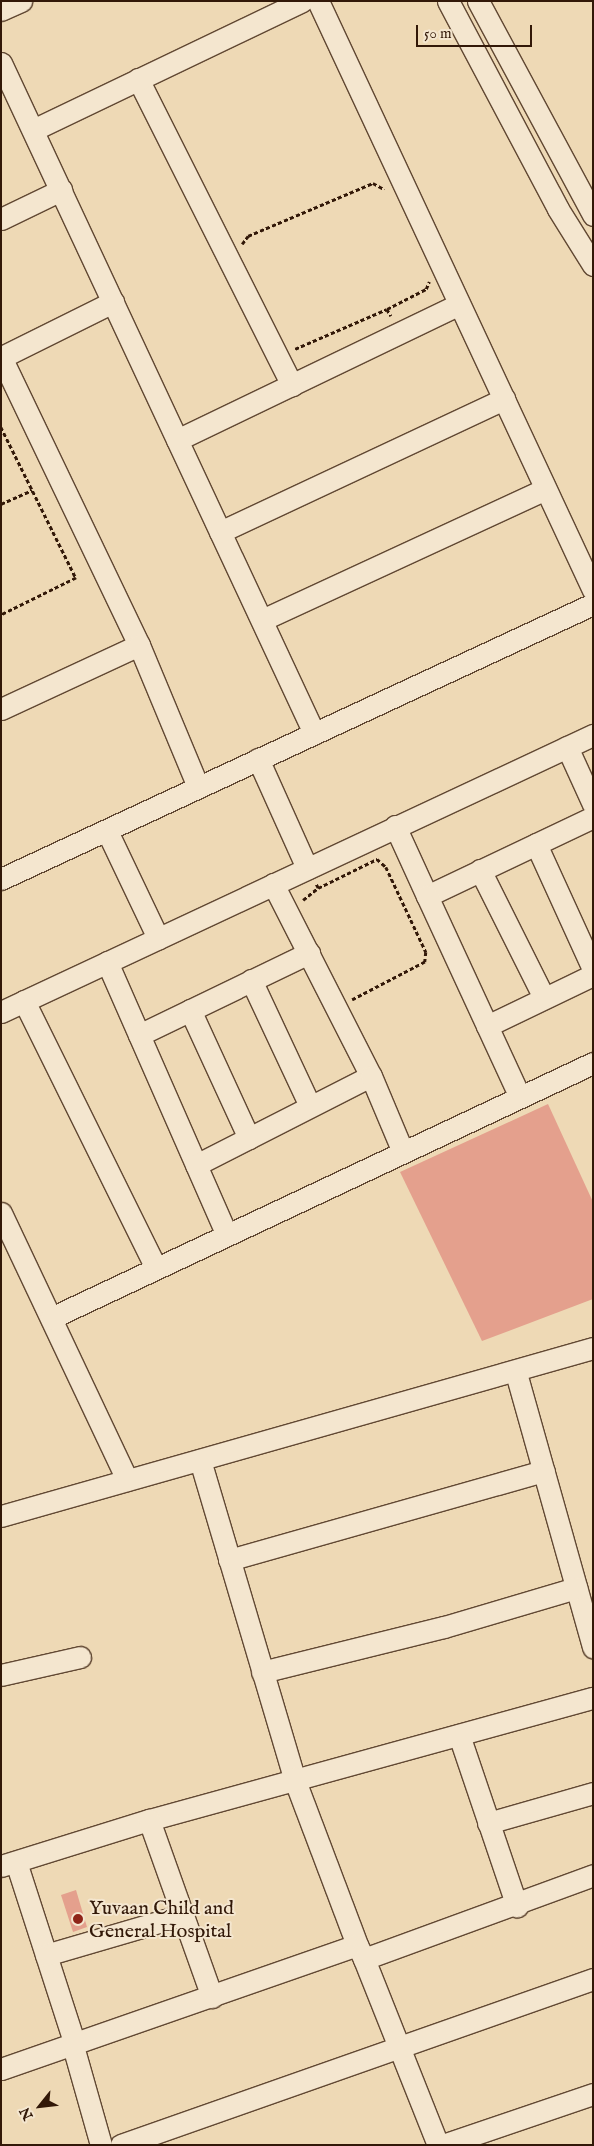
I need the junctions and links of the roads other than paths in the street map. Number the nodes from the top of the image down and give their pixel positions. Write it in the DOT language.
graph roads {
  1 [pos="21,1"];
  2 [pos="302,1"];
  3 [pos="318,1"];
  4 [pos="448,1"];
  5 [pos="478,1"];
  6 [pos="1,10"];
  7 [pos="1,63"];
  8 [pos="138,79"];
  9 [pos="33,130"];
  10 [pos="61,190"];
  11 [pos="593,215"];
  12 [pos="1,219"];
  13 [pos="593,265"];
  14 [pos="113,302"];
  15 [pos="459,304"];
  16 [pos="3,357"];
  17 [pos="292,385"];
  18 [pos="504,400"];
  19 [pos="178,440"];
  20 [pos="545,488"];
  21 [pos="220,532"];
  22 [pos="593,590"];
  23 [pos="593,604"];
  24 [pos="262,620"];
  25 [pos="139,644"];
  26 [pos="1,709"];
  27 [pos="314,733"];
  28 [pos="593,735"];
  29 [pos="567,747"];
  30 [pos="258,758"];
  31 [pos="198,787"];
  32 [pos="593,804"];
  33 [pos="593,817"];
  34 [pos="395,826"];
  35 [pos="107,831"];
  36 [pos="536,844"];
  37 [pos="307,868"];
  38 [pos="480,870"];
  39 [pos="1,879"];
  40 [pos="273,884"];
  41 [pos="427,896"];
  42 [pos="158,938"];
  43 [pos="309,953"];
  44 [pos="107,962"];
  45 [pos="593,969"];
  46 [pos="593,975"];
  47 [pos="251,980"];
  48 [pos="544,998"];
  49 [pos="24,1001"];
  50 [pos="190,1010"];
  51 [pos="1,1012"];
  52 [pos="487,1026"];
  53 [pos="139,1034"];
  54 [pos="593,1063"];
  55 [pos="371,1076"];
  56 [pos="520,1097"];
  57 [pos="310,1106"];
  58 [pos="249,1138"];
  59 [pos="403,1152"];
  60 [pos="196,1164"];
  61 [pos="1,1213"];
  62 [pos="227,1235"];
  63 [pos="156,1268"];
  64 [pos="51,1318"];
  65 [pos="593,1348"];
  66 [pos="516,1372"];
  67 [pos="200,1460"];
  68 [pos="544,1471"];
  69 [pos="127,1480"];
  70 [pos="1,1516"];
  71 [pos="229,1560"];
  72 [pos="576,1588"];
  73 [pos="593,1647"];
  74 [pos="80,1656"];
  75 [pos="262,1672"];
  76 [pos="1,1675"];
  77 [pos="593,1698"];
  78 [pos="459,1735"];
  79 [pos="294,1778"];
  80 [pos="593,1793"];
  81 [pos="149,1820"];
  82 [pos="488,1823"];
  83 [pos="9,1864"];
  84 [pos="593,1875"];
  85 [pos="517,1906"];
  86 [pos="183,1915"];
  87 [pos="360,1952"];
  88 [pos="46,1955"];
  89 [pos="593,1979"];
  90 [pos="212,1997"];
  91 [pos="74,2046"];
  92 [pos="402,2047"];
  93 [pos="1,2068"];
  94 [pos="593,2094"];
  95 [pos="101,2145"];
  96 [pos="121,2145"];
  97 [pos="438,2145"];
  98 [pos="442,2145"];
  1 -- 6 [label="street"];
  2 -- 8 [label="street"];
  3 -- 15 [label="street"];
  4 -- 13 [label="street"];
  5 -- 11 [label="street"];
  7 -- 9 [label="street"];
  8 -- 9 [label="street"];
  8 -- 17 [label="street"];
  9 -- 10 [label="street"];
  10 -- 12 [label="street"];
  10 -- 14 [label="street"];
  14 -- 16 [label="street"];
  14 -- 19 [label="street"];
  15 -- 17 [label="street"];
  15 -- 18 [label="street"];
  16 -- 25 [label="street"];
  17 -- 19 [label="street"];
  18 -- 20 [label="street"];
  18 -- 21 [label="street"];
  19 -- 21 [label="street"];
  20 -- 22 [label="street"];
  20 -- 24 [label="street"];
  21 -- 24 [label="street"];
  23 -- 27 [label="street"];
  24 -- 27 [label="street"];
  25 -- 26 [label="street"];
  25 -- 31 [label="street"];
  27 -- 30 [label="street"];
  28 -- 29 [label="street"];
  29 -- 32 [label="street"];
  29 -- 34 [label="street"];
  30 -- 31 [label="street"];
  30 -- 37 [label="street"];
  31 -- 35 [label="street"];
  33 -- 36 [label="street"];
  34 -- 37 [label="street"];
  34 -- 41 [label="street"];
  35 -- 39 [label="street"];
  35 -- 42 [label="street"];
  36 -- 38 [label="street"];
  36 -- 45 [label="street"];
  37 -- 40 [label="street"];
  38 -- 41 [label="street"];
  38 -- 48 [label="street"];
  40 -- 42 [label="street"];
  40 -- 43 [label="street"];
  41 -- 52 [label="street"];
  42 -- 44 [label="street"];
  43 -- 47 [label="street"];
  43 -- 55 [label="street"];
  44 -- 49 [label="street"];
  44 -- 53 [label="street"];
  46 -- 48 [label="street"];
  47 -- 50 [label="street"];
  47 -- 57 [label="street"];
  48 -- 52 [label="street"];
  49 -- 51 [label="street"];
  49 -- 63 [label="street"];
  50 -- 53 [label="street"];
  50 -- 58 [label="street"];
  52 -- 56 [label="street"];
  53 -- 60 [label="street"];
  54 -- 56 [label="street"];
  55 -- 57 [label="street"];
  55 -- 59 [label="street"];
  56 -- 59 [label="street"];
  57 -- 58 [label="street"];
  58 -- 60 [label="street"];
  59 -- 62 [label="street"];
  60 -- 62 [label="street"];
  61 -- 64 [label="street"];
  62 -- 63 [label="street"];
  63 -- 64 [label="street"];
  64 -- 69 [label="street"];
  65 -- 66 [label="street"];
  66 -- 67 [label="street"];
  66 -- 68 [label="street"];
  67 -- 69 [label="street"];
  67 -- 71 [label="street"];
  68 -- 71 [label="street"];
  68 -- 72 [label="street"];
  69 -- 70 [label="street"];
  71 -- 75 [label="street"];
  72 -- 73 [label="street"];
  72 -- 75 [label="street"];
  74 -- 76 [label="street"];
  75 -- 79 [label="street"];
  77 -- 78 [label="street"];
  78 -- 79 [label="street"];
  78 -- 82 [label="street"];
  79 -- 81 [label="street"];
  79 -- 87 [label="street"];
  80 -- 82 [label="street"];
  81 -- 83 [label="street"];
  81 -- 86 [label="street"];
  82 -- 85 [label="street"];
  83 -- 88 [label="street"];
  84 -- 85 [label="street"];
  85 -- 87 [label="street"];
  86 -- 88 [label="street"];
  86 -- 90 [label="street"];
  87 -- 90 [label="street"];
  87 -- 92 [label="street"];
  88 -- 91 [label="street"];
  89 -- 92 [label="street"];
  90 -- 91 [label="street"];
  91 -- 93 [label="street"];
  91 -- 95 [label="street"];
  92 -- 96 [label="street"];
  92 -- 97 [label="street"];
  94 -- 98 [label="street"];
}
